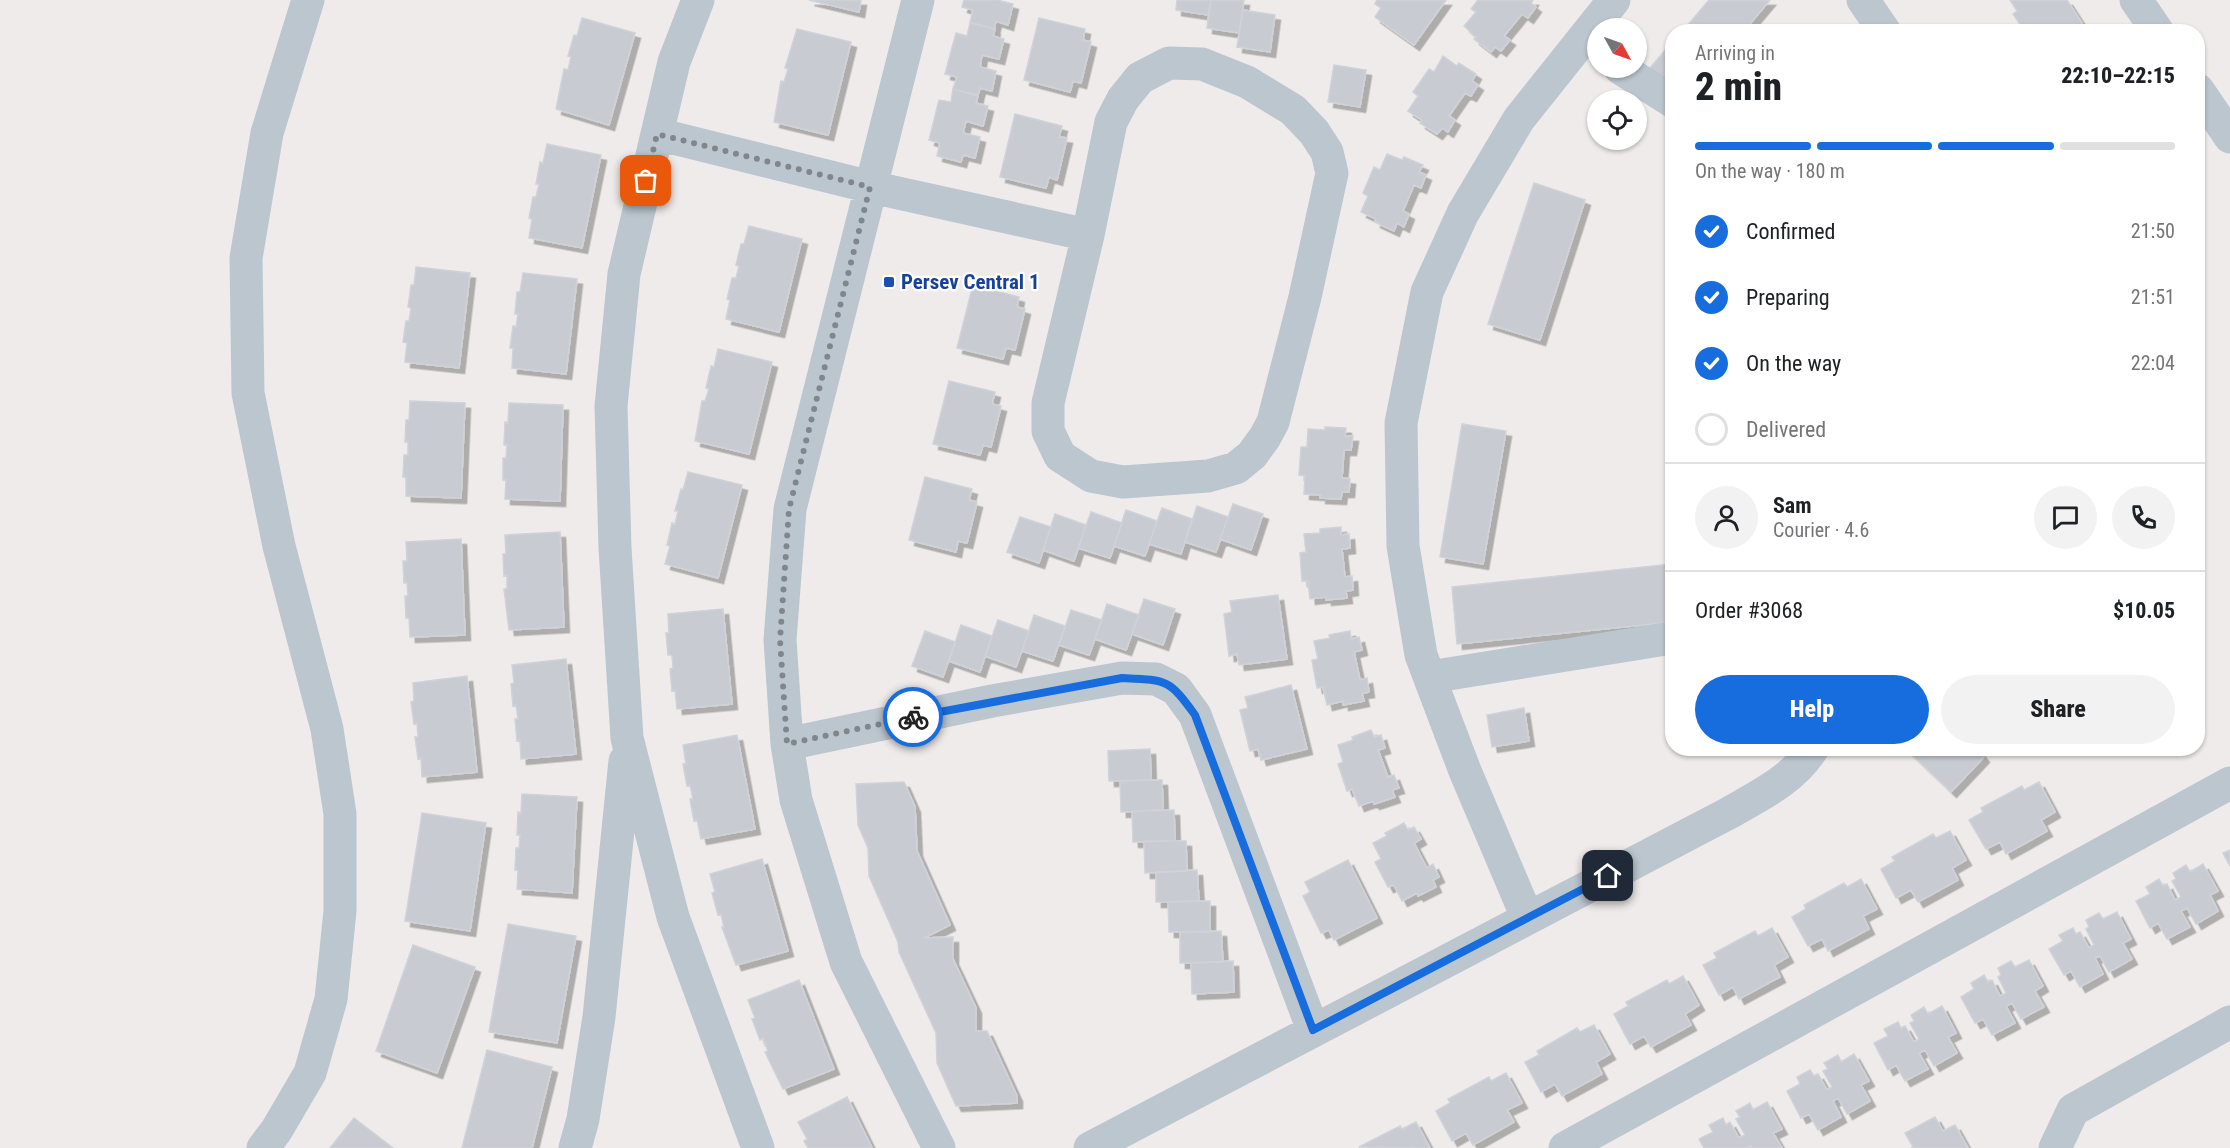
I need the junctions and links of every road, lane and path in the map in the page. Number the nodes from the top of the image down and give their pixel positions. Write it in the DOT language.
graph roads {
  1 [pos="308,0"];
  2 [pos="698,0"];
  3 [pos="918,0"];
  4 [pos="1614,0"];
  5 [pos="1863,0"];
  6 [pos="2136,0"];
  7 [pos="1604,18"];
  8 [pos="1880,24"];
  9 [pos="2152,24"];
  10 [pos="1587,48"];
  11 [pos="1636,78"];
  12 [pos="1665,97"];
  13 [pos="2205,98"];
  14 [pos="2227,125"];
  15 [pos="657,134"];
  16 [pos="870,187"];
  17 [pos="1088,235"];
  18 [pos="1665,640"];
  19 [pos="1430,677"];
  20 [pos="627,738"];
  21 [pos="787,744"];
  22 [pos="1808,756"];
  23 [pos="2230,783"];
  24 [pos="1527,917"];
  25 [pos="2230,1022"];
  26 [pos="1313,1030"];
  27 [pos="263,1148"];
  28 [pos="575,1148"];
  29 [pos="758,1148"];
  30 [pos="939,1148"];
  31 [pos="1090,1148"];
  32 [pos="1565,1148"];
  33 [pos="2055,1148"];
  1 -- 27 [label="street"];
  2 -- 15 [label="street"];
  3 -- 16 [label="street"];
  4 -- 7 [label="street"];
  5 -- 8 [label="street"];
  6 -- 9 [label="street"];
  10 -- 19 [label="street"];
  11 -- 12 [label="street"];
  13 -- 14 [label="street"];
  15 -- 16 [label="street"];
  15 -- 20 [label="street"];
  16 -- 17 [label="street"];
  16 -- 21 [label="street"];
  17 -- 17 [label="street"];
  18 -- 19 [label="street"];
  19 -- 24 [label="street"];
  20 -- 28 [label="street"];
  20 -- 29 [label="street"];
  21 -- 26 [label="street"];
  21 -- 30 [label="street"];
  22 -- 24 [label="street"];
  23 -- 32 [label="street"];
  24 -- 26 [label="street"];
  25 -- 33 [label="street"];
  26 -- 31 [label="street"];
}
